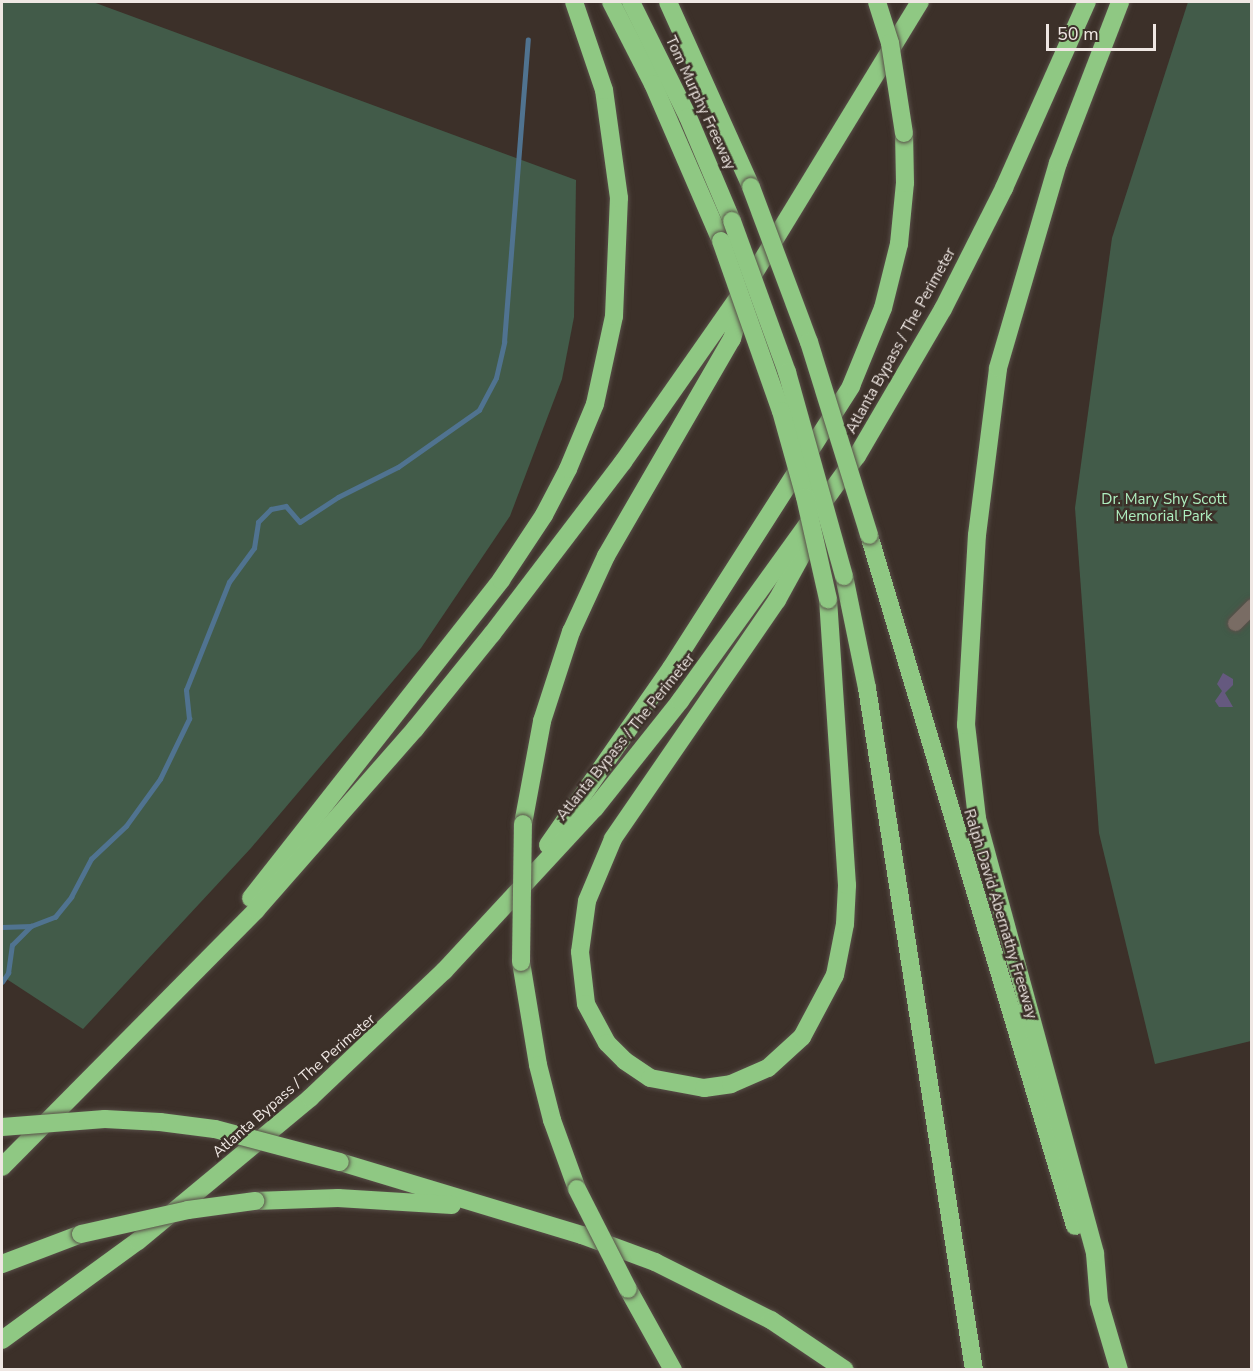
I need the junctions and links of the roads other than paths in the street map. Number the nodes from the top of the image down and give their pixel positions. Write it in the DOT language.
graph roads {
  1 [pos="574,2"];
  2 [pos="611,2"];
  3 [pos="631,2"];
  4 [pos="668,2"];
  5 [pos="877,2"];
  6 [pos="920,2"];
  7 [pos="1087,2"];
  8 [pos="1120,2"];
  9 [pos="747,285"];
  10 [pos="857,456"];
  11 [pos="869,535"];
  12 [pos="1251,606"];
  13 [pos="1235,623"];
  14 [pos="506,906"];
  15 [pos="174,996"];
  16 [pos="2,1127"];
  17 [pos="2,1167"];
  18 [pos="531,1219"];
  19 [pos="2,1264"];
  20 [pos="1099,1302"];
  21 [pos="2,1340"];
  22 [pos="672,1370"];
  23 [pos="845,1370"];
  24 [pos="974,1370"];
  25 [pos="1119,1370"];
  1 -- 15 [label="highway"];
  2 -- 10 [label="highway, bridge"];
  3 -- 24 [label="highway, Tom Murphy Freeway, bridge"];
  4 -- 11 [label="highway, Tom Murphy Freeway, bridge"];
  5 -- 14 [label="highway, bridge"];
  6 -- 9 [label="highway"];
  7 -- 10 [label="highway, Atlanta Bypass / The Perimeter"];
  8 -- 20 [label="highway"];
  9 -- 15 [label="highway"];
  9 -- 22 [label="highway, bridge"];
  10 -- 14 [label="highway, Atlanta Bypass / The Perimeter"];
  11 -- 20 [label="highway, Ralph David Abernathy Freeway"];
  12 -- 13 [label="lane"];
  14 -- 21 [label="highway, Atlanta Bypass / The Perimeter"];
  15 -- 17 [label="highway"];
  16 -- 18 [label="highway, bridge"];
  18 -- 19 [label="highway, bridge"];
  18 -- 23 [label="highway"];
  20 -- 25 [label="highway"];
}
